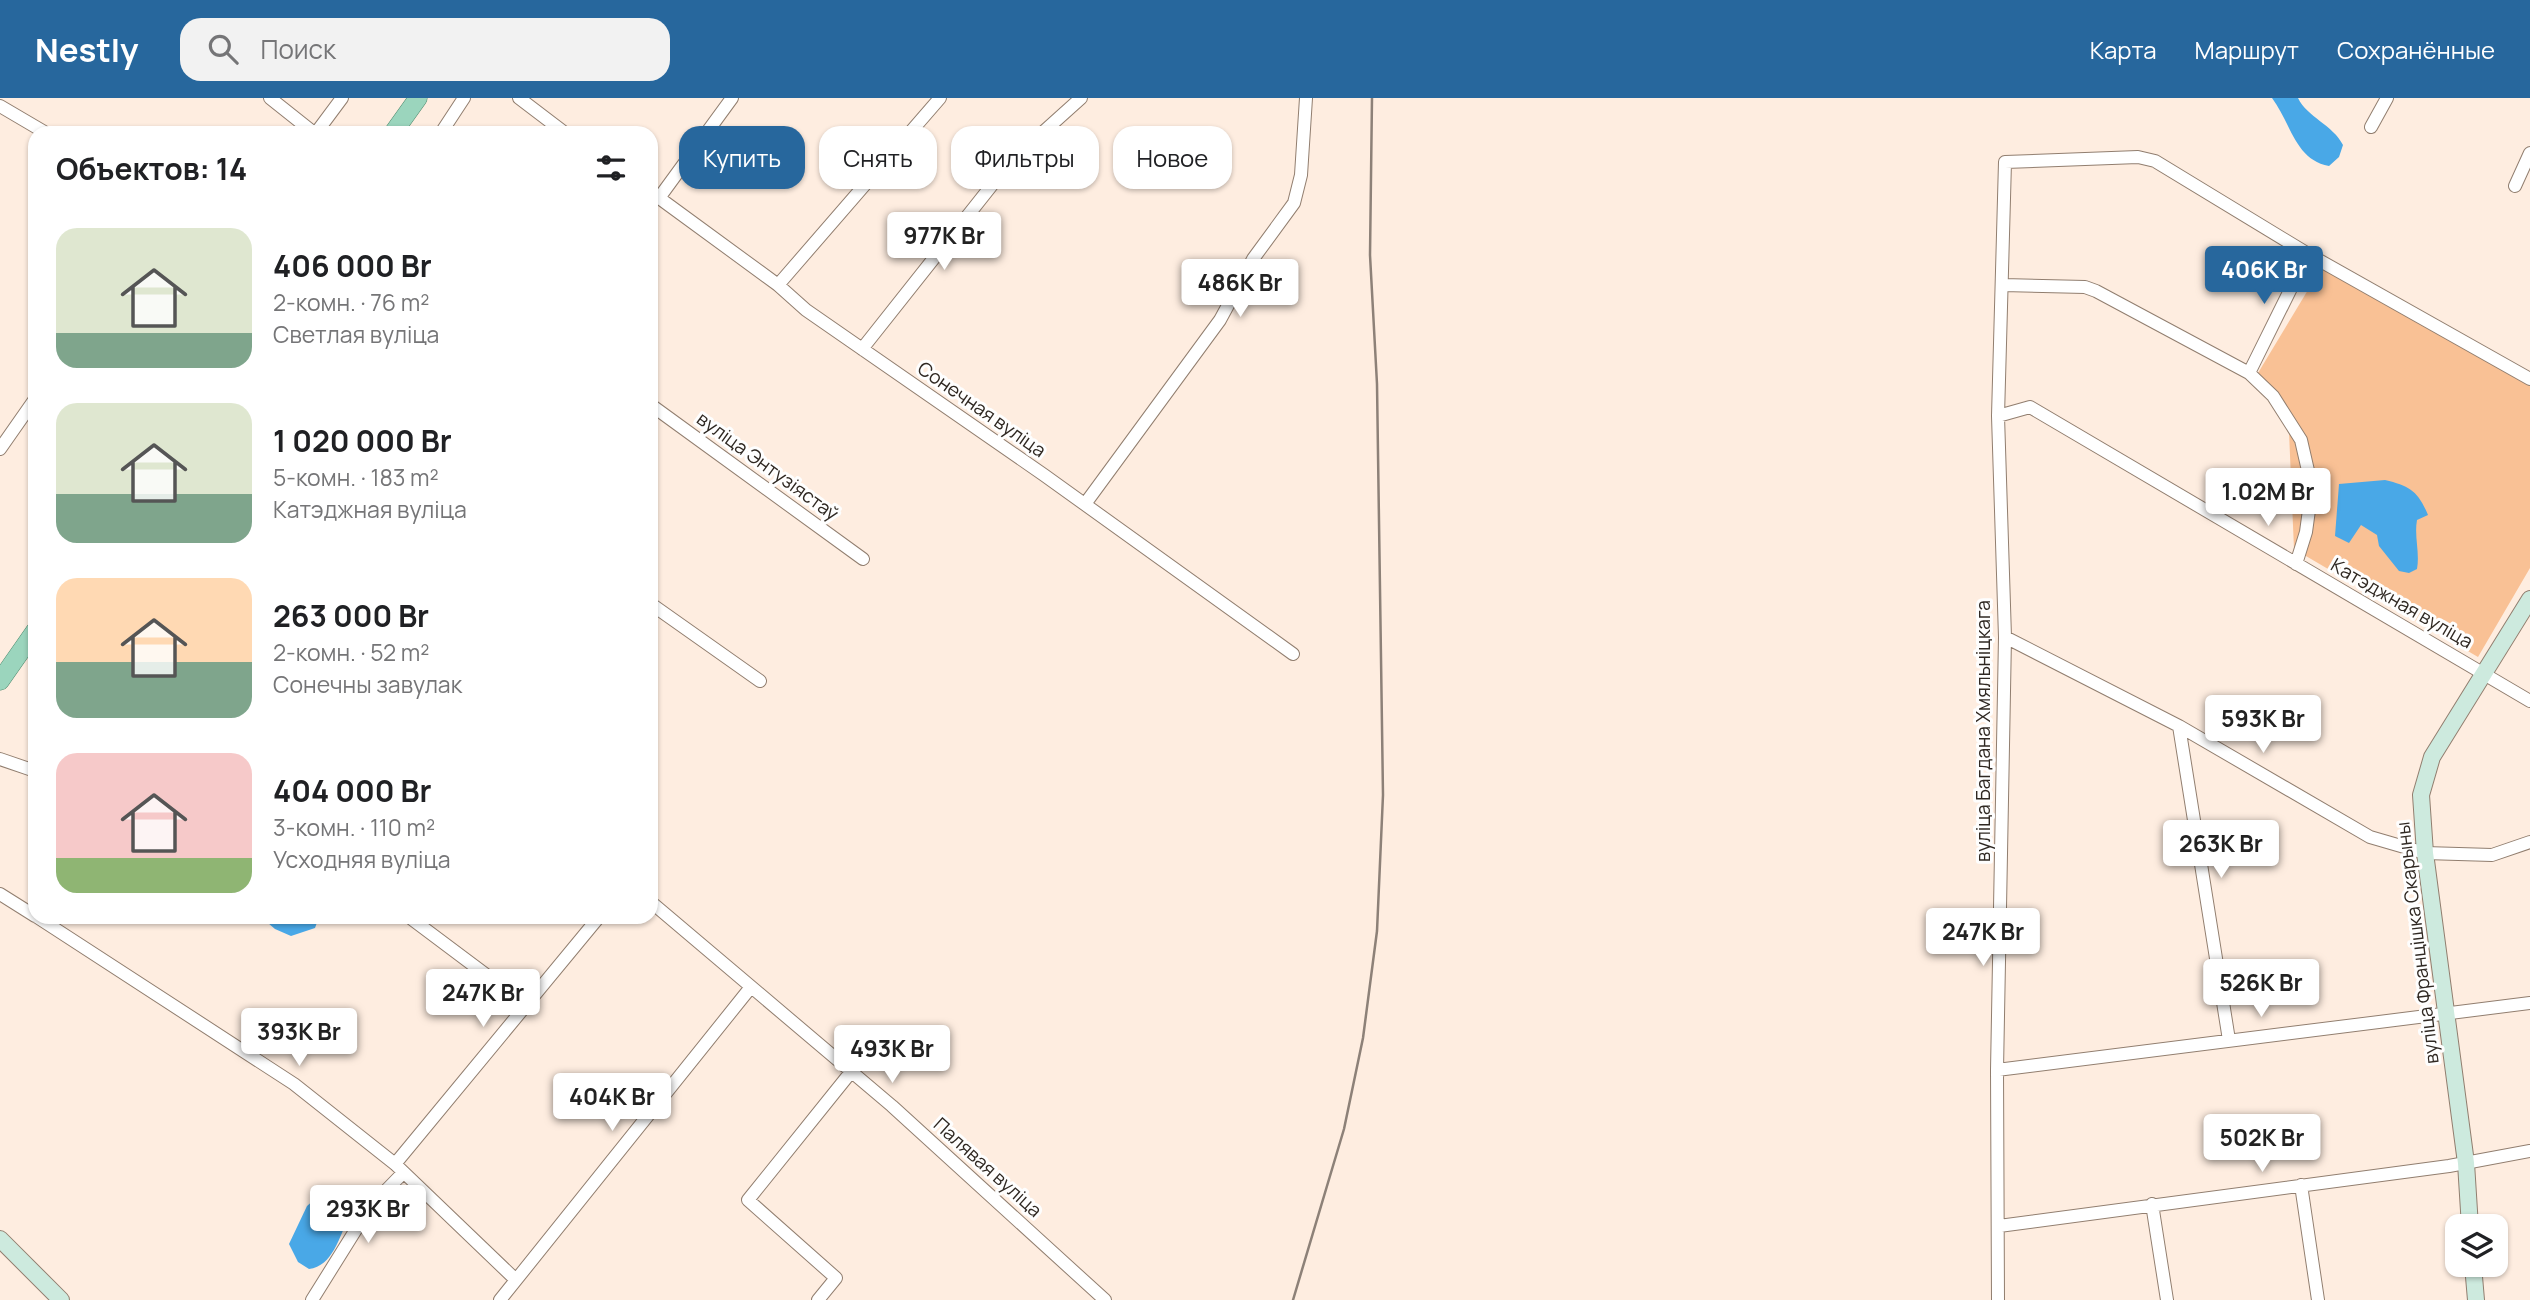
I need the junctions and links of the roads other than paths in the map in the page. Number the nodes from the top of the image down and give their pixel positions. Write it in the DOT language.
graph roads {
  1 [pos="270,98"];
  2 [pos="342,98"];
  3 [pos="418,98"];
  4 [pos="464,98"];
  5 [pos="519,98"];
  6 [pos="732,98"];
  7 [pos="940,98"];
  8 [pos="1081,98"];
  9 [pos="1306,98"];
  10 [pos="2388,98"];
  11 [pos="6,104"];
  12 [pos="36,126"];
  13 [pos="306,126"];
  14 [pos="320,126"];
  15 [pos="398,126"];
  16 [pos="446,126"];
  17 [pos="556,126"];
  18 [pos="2371,127"];
  19 [pos="2530,153"];
  20 [pos="2515,186"];
  21 [pos="658,191"];
  22 [pos="658,197"];
  23 [pos="2308,254"];
  24 [pos="778,285"];
  25 [pos="2003,285"];
  26 [pos="862,349"];
  27 [pos="2249,373"];
  28 [pos="2530,379"];
  29 [pos="28,409"];
  30 [pos="658,410"];
  31 [pos="1998,416"];
  32 [pos="0,449"];
  33 [pos="1085,504"];
  34 [pos="863,559"];
  35 [pos="2296,564"];
  36 [pos="2530,599"];
  37 [pos="658,609"];
  38 [pos="2004,637"];
  39 [pos="28,641"];
  40 [pos="1293,654"];
  41 [pos="2486,675"];
  42 [pos="0,681"];
  43 [pos="760,681"];
  44 [pos="2530,701"];
  45 [pos="2179,726"];
  46 [pos="0,759"];
  47 [pos="28,768"];
  48 [pos="2530,842"];
  49 [pos="2425,853"];
  50 [pos="0,894"];
  51 [pos="658,908"];
  52 [pos="28,911"];
  53 [pos="48,924"];
  54 [pos="418,924"];
  55 [pos="593,924"];
  56 [pos="751,987"];
  57 [pos="2530,1003"];
  58 [pos="525,1004"];
  59 [pos="2447,1012"];
  60 [pos="2229,1040"];
  61 [pos="1997,1070"];
  62 [pos="851,1072"];
  63 [pos="2530,1152"];
  64 [pos="2466,1163"];
  65 [pos="398,1169"];
  66 [pos="2301,1185"];
  67 [pos="2152,1204"];
  68 [pos="2469,1214"];
  69 [pos="1999,1226"];
  70 [pos="0,1239"];
  71 [pos="2474,1277"];
  72 [pos="516,1280"];
  73 [pos="61,1300"];
  74 [pos="312,1300"];
  75 [pos="500,1300"];
  76 [pos="818,1300"];
  77 [pos="1105,1300"];
  78 [pos="1998,1300"];
  79 [pos="2167,1300"];
  80 [pos="2318,1300"];
  81 [pos="2476,1300"];
  1 -- 13 [label="street"];
  2 -- 14 [label="street"];
  3 -- 15 [label="main road"];
  4 -- 16 [label="street"];
  5 -- 17 [label="street"];
  6 -- 21 [label="street"];
  7 -- 24 [label="street"];
  8 -- 26 [label="street"];
  9 -- 33 [label="street"];
  10 -- 18 [label="street"];
  11 -- 12 [label="street"];
  19 -- 20 [label="street"];
  22 -- 24 [label="street, Сонечная вуліца"];
  23 -- 25 [label="street, вуліца Багдана Хмяльніцкага"];
  23 -- 27 [label="street"];
  23 -- 28 [label="street"];
  24 -- 26 [label="street, Сонечная вуліца"];
  25 -- 27 [label="street"];
  25 -- 31 [label="street, вуліца Багдана Хмяльніцкага"];
  26 -- 33 [label="street, Сонечная вуліца"];
  27 -- 35 [label="street"];
  29 -- 32 [label="street"];
  30 -- 34 [label="street, вуліца Энтузіястаў"];
  31 -- 35 [label="street, Катэджная вуліца"];
  31 -- 38 [label="street, вуліца Багдана Хмяльніцкага"];
  33 -- 40 [label="street, Сонечная вуліца"];
  35 -- 41 [label="street, Катэджная вуліца"];
  36 -- 41 [label="street, вуліца Францішка Скарыны"];
  37 -- 43 [label="street"];
  38 -- 45 [label="street"];
  38 -- 61 [label="street, вуліца Багдана Хмяльніцкага"];
  39 -- 42 [label="main road"];
  41 -- 44 [label="street, Катэджная вуліца"];
  41 -- 49 [label="street, вуліца Францішка Скарыны"];
  45 -- 49 [label="street"];
  45 -- 60 [label="street"];
  46 -- 47 [label="street"];
  48 -- 49 [label="street"];
  49 -- 59 [label="street, вуліца Францішка Скарыны"];
  50 -- 52 [label="street"];
  51 -- 56 [label="street, Палявая вуліца"];
  53 -- 65 [label="street"];
  54 -- 58 [label="street"];
  55 -- 58 [label="street"];
  56 -- 62 [label="street, Палявая вуліца"];
  56 -- 72 [label="street"];
  57 -- 59 [label="street"];
  58 -- 65 [label="street"];
  59 -- 60 [label="street"];
  59 -- 64 [label="street, вуліца Францішка Скарыны"];
  60 -- 61 [label="street"];
  61 -- 69 [label="street, вуліца Багдана Хмяльніцкага"];
  62 -- 76 [label="street"];
  62 -- 77 [label="street, Палявая вуліца"];
  63 -- 64 [label="street"];
  64 -- 66 [label="street"];
  64 -- 68 [label="street, вуліца Францішка Скарыны"];
  65 -- 72 [label="street"];
  65 -- 74 [label="street"];
  66 -- 67 [label="street"];
  66 -- 80 [label="street"];
  67 -- 69 [label="street"];
  67 -- 79 [label="street"];
  69 -- 78 [label="street, вуліца Багдана Хмяльніцкага"];
  70 -- 73 [label="street"];
  71 -- 81 [label="street"];
  72 -- 75 [label="street"];
}
